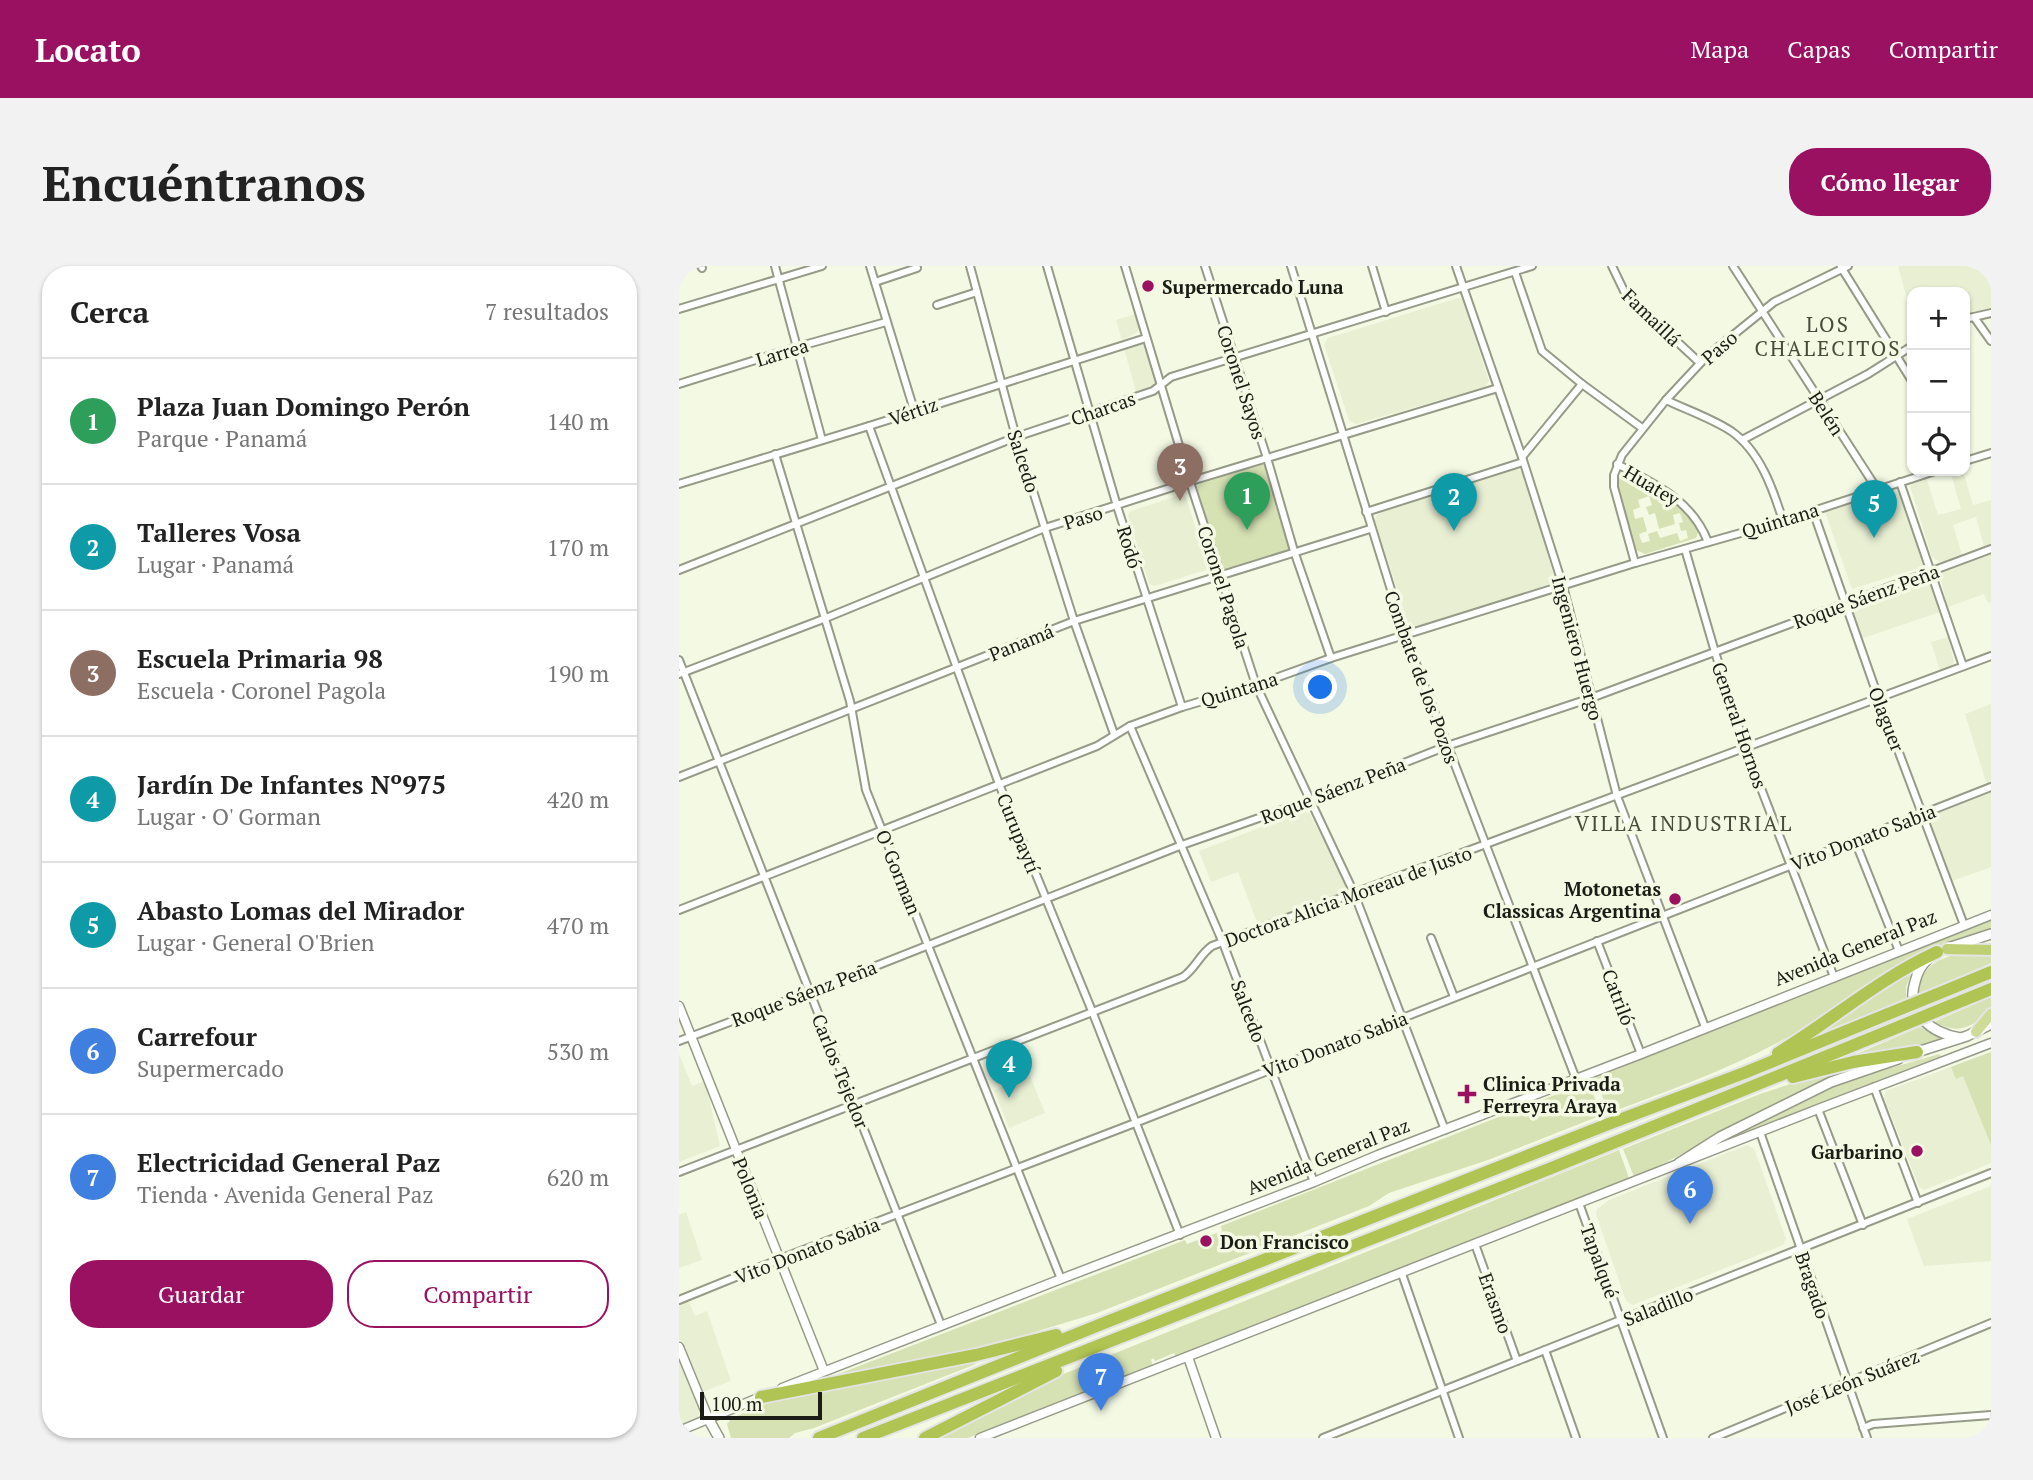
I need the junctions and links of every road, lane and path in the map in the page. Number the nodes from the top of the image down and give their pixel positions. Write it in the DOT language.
graph roads {
  1 [pos="775,266"];
  2 [pos="822,266"];
  3 [pos="870,266"];
  4 [pos="970,266"];
  5 [pos="1047,266"];
  6 [pos="1125,266"];
  7 [pos="1205,266"];
  8 [pos="1290,266"];
  9 [pos="1372,266"];
  10 [pos="1456,266"];
  11 [pos="1532,266"];
  12 [pos="1612,266"];
  13 [pos="1733,266"];
  14 [pos="1843,267"];
  15 [pos="917,268"];
  16 [pos="1515,272"];
  17 [pos="778,279"];
  18 [pos="875,282"];
  19 [pos="1463,288"];
  20 [pos="977,292"];
  21 [pos="937,305"];
  22 [pos="679,309"];
  23 [pos="1761,310"];
  24 [pos="1386,312"];
  25 [pos="1991,313"];
  26 [pos="1974,317"];
  27 [pos="1970,318"];
  28 [pos="886,322"];
  29 [pos="1311,335"];
  30 [pos="1146,338"];
  31 [pos="1991,341"];
  32 [pos="797,347"];
  33 [pos="1907,349"];
  34 [pos="1896,357"];
  35 [pos="1234,358"];
  36 [pos="1075,361"];
  37 [pos="1700,363"];
  38 [pos="1907,374"];
  39 [pos="1000,383"];
  40 [pos="679,384"];
  41 [pos="1161,384"];
  42 [pos="1582,384"];
  43 [pos="1498,388"];
  44 [pos="1818,399"];
  45 [pos="1666,400"];
  46 [pos="913,410"];
  47 [pos="1090,412"];
  48 [pos="869,426"];
  49 [pos="1642,428"];
  50 [pos="1343,435"];
  51 [pos="1016,437"];
  52 [pos="822,440"];
  53 [pos="1742,440"];
  54 [pos="775,454"];
  55 [pos="1989,454"];
  56 [pos="1267,458"];
  57 [pos="1523,460"];
  58 [pos="1970,460"];
  59 [pos="1617,464"];
  60 [pos="1991,464"];
  61 [pos="1919,476"];
  62 [pos="1190,482"];
  63 [pos="1900,482"];
  64 [pos="679,484"];
  65 [pos="891,485"];
  66 [pos="1877,489"];
  67 [pos="1117,506"];
  68 [pos="1812,511"];
  69 [pos="1366,512"];
  70 [pos="1783,521"];
  71 [pos="798,525"];
  72 [pos="1045,528"];
  73 [pos="1370,529"];
  74 [pos="1708,542"];
  75 [pos="1685,549"];
  76 [pos="1991,549"];
  77 [pos="1294,551"];
  78 [pos="1635,563"];
  79 [pos="679,570"];
  80 [pos="1931,572"];
  81 [pos="1219,575"];
  82 [pos="923,577"];
  83 [pos="1563,586"];
  84 [pos="1146,599"];
  85 [pos="1845,604"];
  86 [pos="825,618"];
  87 [pos="1074,621"];
  88 [pos="1405,635"];
  89 [pos="1714,652"];
  90 [pos="1991,656"];
  91 [pos="1331,658"];
  92 [pos="679,660"];
  93 [pos="1963,666"];
  94 [pos="955,668"];
  95 [pos="681,673"];
  96 [pos="1256,685"];
  97 [pos="1878,697"];
  98 [pos="1591,698"];
  99 [pos="1182,707"];
  100 [pos="852,710"];
  101 [pos="1130,726"];
  102 [pos="1114,734"];
  103 [pos="1447,747"];
  104 [pos="1745,747"];
  105 [pos="720,761"];
  106 [pos="679,777"];
  107 [pos="999,784"];
  108 [pos="1991,787"];
  109 [pos="1617,796"];
  110 [pos="1310,800"];
  111 [pos="1923,814"];
  112 [pos="882,830"];
  113 [pos="1855,841"];
  114 [pos="1182,845"];
  115 [pos="1485,845"];
  116 [pos="1790,864"];
  117 [pos="765,876"];
  118 [pos="1355,894"];
  119 [pos="1047,899"];
  120 [pos="679,911"];
  121 [pos="1991,915"];
  122 [pos="1662,916"];
  123 [pos="1964,925"];
  124 [pos="1991,934"];
  125 [pos="1431,938"];
  126 [pos="1597,941"];
  127 [pos="1223,943"];
  128 [pos="928,945"];
  129 [pos="1942,950"];
  130 [pos="1991,950"];
  131 [pos="1899,951"];
  132 [pos="1533,966"];
  133 [pos="1991,972"];
  134 [pos="1834,977"];
  135 [pos="1991,989"];
  136 [pos="810,992"];
  137 [pos="1454,997"];
  138 [pos="679,1006"];
  139 [pos="1092,1011"];
  140 [pos="1991,1014"];
  141 [pos="1401,1018"];
  142 [pos="1991,1024"];
  143 [pos="1705,1027"];
  144 [pos="1976,1032"];
  145 [pos="691,1036"];
  146 [pos="1962,1038"];
  147 [pos="679,1041"];
  148 [pos="1991,1043"];
  149 [pos="1917,1052"];
  150 [pos="1641,1054"];
  151 [pos="971,1058"];
  152 [pos="1272,1068"];
  153 [pos="1744,1073"];
  154 [pos="1576,1079"];
  155 [pos="1752,1087"];
  156 [pos="1874,1087"];
  157 [pos="855,1104"];
  158 [pos="1818,1109"];
  159 [pos="1135,1124"];
  160 [pos="1445,1130"];
  161 [pos="1760,1132"];
  162 [pos="736,1149"];
  163 [pos="1679,1163"];
  164 [pos="1016,1167"];
  165 [pos="679,1172"];
  166 [pos="1991,1173"];
  167 [pos="1314,1182"];
  168 [pos="1579,1203"];
  169 [pos="1918,1203"];
  170 [pos="898,1214"];
  171 [pos="1863,1225"];
  172 [pos="1180,1235"];
  173 [pos="1475,1244"];
  174 [pos="1801,1250"];
  175 [pos="780,1259"];
  176 [pos="1402,1274"];
  177 [pos="1061,1279"];
  178 [pos="679,1300"];
  179 [pos="1621,1321"];
  180 [pos="1104,1323"];
  181 [pos="1991,1323"];
  182 [pos="941,1325"];
  183 [pos="1119,1339"];
  184 [pos="679,1347"];
  185 [pos="1545,1350"];
  186 [pos="1188,1357"];
  187 [pos="1517,1361"];
  188 [pos="824,1371"];
  189 [pos="1847,1383"];
  190 [pos="1443,1391"];
  191 [pos="761,1397"];
  192 [pos="1991,1415"];
  193 [pos="709,1420"];
  194 [pos="1863,1428"];
  195 [pos="679,1431"];
  196 [pos="719,1438"];
  197 [pos="819,1438"];
  198 [pos="863,1438"];
  199 [pos="925,1438"];
  200 [pos="980,1438"];
  201 [pos="1216,1438"];
  202 [pos="1323,1438"];
  203 [pos="1459,1438"];
  204 [pos="1576,1438"];
  205 [pos="1663,1438"];
  206 [pos="1713,1438"];
  207 [pos="1867,1438"];
  1 -- 17 [label="street"];
  2 -- 17 [label="street"];
  3 -- 18 [label="street"];
  4 -- 20 [label="street, Salcedo"];
  5 -- 36 [label="street, Rodó"];
  6 -- 30 [label="street, Coronel Pagola"];
  7 -- 35 [label="street, Coronel Sayos"];
  8 -- 29 [label="street, Combate de los Pozos"];
  9 -- 24 [label="street"];
  10 -- 19 [label="street, Ingeniero Huergo"];
  11 -- 16 [label="street, Charcas"];
  12 -- 37 [label="street, Famaillá"];
  13 -- 23 [label="street, Belén"];
  14 -- 23 [label="street, Paso"];
  14 -- 34 [label="street"];
  15 -- 18 [label="street"];
  16 -- 19 [label="street, Charcas"];
  16 -- 42 [label="street"];
  17 -- 22 [label="street"];
  17 -- 32 [label="street"];
  18 -- 28 [label="street"];
  19 -- 24 [label="street, Charcas"];
  19 -- 43 [label="street, Ingeniero Huergo"];
  20 -- 21 [label="street"];
  20 -- 39 [label="street, Salcedo"];
  23 -- 37 [label="street, Paso"];
  23 -- 44 [label="street, Belén"];
  24 -- 29 [label="street, Charcas"];
  25 -- 26 [label="street"];
  26 -- 27 [label="street"];
  26 -- 31 [label="street"];
  28 -- 32 [label="street, Larrea"];
  28 -- 46 [label="street"];
  29 -- 35 [label="street, Charcas"];
  29 -- 50 [label="street, Combate de los Pozos"];
  30 -- 36 [label="street, Vértiz"];
  30 -- 41 [label="street, Coronel Pagola"];
  32 -- 40 [label="street, Larrea"];
  32 -- 52 [label="street"];
  33 -- 34 [label="street"];
  34 -- 38 [label="street"];
  34 -- 44 [label="street"];
  35 -- 41 [label="street, Charcas"];
  35 -- 56 [label="street, Coronel Sayos"];
  36 -- 39 [label="street, Vértiz"];
  36 -- 47 [label="street, Rodó"];
  37 -- 45 [label="street, Paso"];
  39 -- 46 [label="street, Vértiz"];
  39 -- 51 [label="street, Salcedo"];
  41 -- 47 [label="street, Charcas"];
  41 -- 62 [label="street, Coronel Pagola"];
  42 -- 49 [label="street"];
  42 -- 57 [label="street"];
  43 -- 50 [label="street, Paso"];
  43 -- 57 [label="street, Ingeniero Huergo"];
  44 -- 53 [label="street"];
  44 -- 66 [label="street, Belén"];
  45 -- 49 [label="street, Paso"];
  45 -- 53 [label="street"];
  46 -- 48 [label="street, Vértiz"];
  47 -- 51 [label="street, Charcas"];
  47 -- 67 [label="street, Rodó"];
  48 -- 52 [label="street, Vértiz"];
  48 -- 65 [label="street, Curupaytí"];
  49 -- 59 [label="street"];
  50 -- 56 [label="street, Paso"];
  50 -- 69 [label="street, Combate de los Pozos"];
  51 -- 65 [label="street, Charcas"];
  51 -- 72 [label="street, Salcedo"];
  52 -- 54 [label="street, Vértiz"];
  53 -- 70 [label="street"];
  54 -- 64 [label="street, Vértiz"];
  54 -- 71 [label="street, O' Gorman"];
  55 -- 58 [label="street"];
  55 -- 60 [label="street"];
  56 -- 62 [label="street, Paso"];
  56 -- 77 [label="street, Coronel Sayos"];
  57 -- 69 [label="street"];
  57 -- 83 [label="street, Ingeniero Huergo"];
  59 -- 74 [label="street, Huatey"];
  59 -- 78 [label="street"];
  61 -- 63 [label="street, Quintana"];
  62 -- 67 [label="street, Paso"];
  62 -- 81 [label="street, Coronel Pagola"];
  63 -- 66 [label="street, Quintana"];
  63 -- 80 [label="street"];
  65 -- 71 [label="street, Charcas"];
  65 -- 82 [label="street, Curupaytí"];
  66 -- 68 [label="street, Quintana"];
  67 -- 72 [label="street, Paso"];
  67 -- 84 [label="street, Rodó"];
  68 -- 70 [label="street, Quintana"];
  68 -- 85 [label="street, Olaguer"];
  69 -- 73 [label="street, Combate de los Pozos"];
  70 -- 74 [label="street, Quintana"];
  71 -- 79 [label="street, Charcas"];
  71 -- 86 [label="street, O' Gorman"];
  72 -- 82 [label="street, Paso"];
  72 -- 87 [label="street, Salcedo"];
  73 -- 77 [label="street, Panamá"];
  73 -- 88 [label="street, Combate de los Pozos"];
  74 -- 75 [label="street, Quintana"];
  75 -- 78 [label="street, Quintana"];
  75 -- 89 [label="street, General Hornos"];
  76 -- 80 [label="street, Roque Sáenz Peña"];
  77 -- 81 [label="street, Panamá"];
  77 -- 91 [label="street, Coronel Sayos"];
  78 -- 83 [label="street, Quintana"];
  80 -- 85 [label="street, Roque Sáenz Peña"];
  80 -- 93 [label="street"];
  81 -- 84 [label="street, Panamá"];
  81 -- 96 [label="street, Coronel Pagola"];
  82 -- 86 [label="street, Paso"];
  82 -- 94 [label="street, Curupaytí"];
  83 -- 88 [label="street, Quintana"];
  83 -- 98 [label="street, Ingeniero Huergo"];
  84 -- 87 [label="street, Panamá"];
  84 -- 99 [label="street, Rodó"];
  85 -- 89 [label="street, Roque Sáenz Peña"];
  85 -- 97 [label="street, Olaguer"];
  86 -- 95 [label="street, Paso"];
  86 -- 100 [label="street, O' Gorman"];
  87 -- 94 [label="street, Panamá"];
  87 -- 102 [label="street, Salcedo"];
  88 -- 91 [label="street, Quintana"];
  88 -- 103 [label="street, Combate de los Pozos"];
  89 -- 98 [label="street, Roque Sáenz Peña"];
  89 -- 104 [label="street, General Hornos"];
  90 -- 93 [label="street, Doctora Alicia Moreau de Justo"];
  91 -- 96 [label="street, Quintana"];
  92 -- 95 [label="street, Carlos Tejedor"];
  93 -- 97 [label="street, Doctora Alicia Moreau de Justo"];
  94 -- 100 [label="street, Panamá"];
  94 -- 107 [label="street, Curupaytí"];
  95 -- 105 [label="street, Carlos Tejedor"];
  96 -- 99 [label="street, Quintana"];
  96 -- 110 [label="street, Coronel Pagola"];
  97 -- 104 [label="street, Doctora Alicia Moreau de Justo"];
  97 -- 111 [label="street, Olaguer"];
  98 -- 103 [label="street, Roque Sáenz Peña"];
  98 -- 109 [label="street, Ingeniero Huergo"];
  99 -- 101 [label="street, Quintana"];
  100 -- 105 [label="street, Panamá"];
  100 -- 112 [label="street, O' Gorman"];
  101 -- 102 [label="street, Quintana"];
  101 -- 114 [label="street, Salcedo"];
  102 -- 107 [label="street, Quintana"];
  103 -- 110 [label="street, Roque Sáenz Peña"];
  103 -- 115 [label="street, Combate de los Pozos"];
  104 -- 109 [label="street, Doctora Alicia Moreau de Justo"];
  104 -- 116 [label="street, General Hornos"];
  105 -- 106 [label="street, Panamá"];
  105 -- 117 [label="street, Carlos Tejedor"];
  107 -- 112 [label="street, Quintana"];
  107 -- 119 [label="street, Curupaytí"];
  108 -- 111 [label="street, Vito Donato Sabia"];
  109 -- 115 [label="street, Doctora Alicia Moreau de Justo"];
  109 -- 122 [label="street, Ingeniero Huergo"];
  110 -- 114 [label="street, Roque Sáenz Peña"];
  110 -- 118 [label="street, Coronel Pagola"];
  111 -- 113 [label="street, Vito Donato Sabia"];
  111 -- 123 [label="street, Olaguer"];
  112 -- 117 [label="street, Quintana"];
  112 -- 128 [label="street, O' Gorman"];
  113 -- 116 [label="street, Vito Donato Sabia"];
  113 -- 131 [label="street"];
  114 -- 119 [label="street, Roque Sáenz Peña"];
  114 -- 127 [label="street, Salcedo"];
  115 -- 118 [label="street, Doctora Alicia Moreau de Justo"];
  115 -- 132 [label="street, Combate de los Pozos"];
  116 -- 122 [label="street, Vito Donato Sabia"];
  116 -- 134 [label="street, General Hornos"];
  117 -- 120 [label="street, Quintana"];
  117 -- 136 [label="street, Carlos Tejedor"];
  118 -- 127 [label="street, Doctora Alicia Moreau de Justo"];
  118 -- 141 [label="street, Coronel Pagola"];
  119 -- 128 [label="street, Roque Sáenz Peña"];
  119 -- 139 [label="street, Curupaytí"];
  121 -- 123 [label="street, Avenida General Paz"];
  122 -- 126 [label="street, Vito Donato Sabia"];
  122 -- 143 [label="street, Ingeniero Huergo"];
  123 -- 131 [label="street, Avenida General Paz"];
  124 -- 129 [label="main road"];
  125 -- 137 [label="street"];
  126 -- 132 [label="street, Vito Donato Sabia"];
  126 -- 150 [label="street, Catriló"];
  127 -- 139 [label="street, Doctora Alicia Moreau de Justo"];
  127 -- 152 [label="street, Salcedo"];
  128 -- 136 [label="street, Roque Sáenz Peña"];
  128 -- 151 [label="street, O' Gorman"];
  129 -- 130 [label="highway"];
  129 -- 146 [label="main road"];
  129 -- 153 [label="highway"];
  131 -- 134 [label="street, Avenida General Paz"];
  132 -- 137 [label="street, Vito Donato Sabia"];
  132 -- 154 [label="street, Combate de los Pozos"];
  133 -- 153 [label="highway, bridge"];
  134 -- 143 [label="street, Avenida General Paz"];
  135 -- 155 [label="highway, bridge"];
  136 -- 145 [label="street, Roque Sáenz Peña"];
  136 -- 157 [label="street, Carlos Tejedor"];
  137 -- 141 [label="street, Vito Donato Sabia"];
  138 -- 145 [label="street, Polonia"];
  139 -- 151 [label="street, Doctora Alicia Moreau de Justo"];
  139 -- 159 [label="street, Curupaytí"];
  140 -- 144 [label="main road"];
  141 -- 152 [label="street, Vito Donato Sabia"];
  141 -- 160 [label="street, Coronel Pagola"];
  142 -- 144 [label="main road"];
  143 -- 150 [label="street, Avenida General Paz"];
  144 -- 146 [label="main road"];
  145 -- 147 [label="street, Roque Sáenz Peña"];
  145 -- 162 [label="street, Polonia"];
  146 -- 149 [label="main road"];
  148 -- 156 [label="street"];
  149 -- 155 [label="highway"];
  149 -- 163 [label="main road"];
  150 -- 154 [label="street, Avenida General Paz"];
  151 -- 157 [label="street, Doctora Alicia Moreau de Justo"];
  151 -- 164 [label="street, O' Gorman"];
  152 -- 159 [label="street, Vito Donato Sabia"];
  152 -- 167 [label="street, Salcedo"];
  153 -- 180 [label="highway"];
  154 -- 160 [label="street, Avenida General Paz"];
  155 -- 183 [label="highway"];
  156 -- 158 [label="street"];
  156 -- 169 [label="street"];
  157 -- 162 [label="street, Doctora Alicia Moreau de Justo"];
  157 -- 170 [label="street, Carlos Tejedor"];
  158 -- 161 [label="street"];
  158 -- 171 [label="street"];
  159 -- 164 [label="street, Vito Donato Sabia"];
  159 -- 172 [label="street, Curupaytí"];
  160 -- 167 [label="street, Avenida General Paz"];
  161 -- 163 [label="street"];
  161 -- 174 [label="street, Bragado"];
  162 -- 165 [label="street, Doctora Alicia Moreau de Justo"];
  162 -- 175 [label="street, Polonia"];
  163 -- 168 [label="street"];
  164 -- 170 [label="street, Vito Donato Sabia"];
  164 -- 177 [label="street, O' Gorman"];
  166 -- 169 [label="street, Saladillo"];
  167 -- 172 [label="street, Avenida General Paz"];
  168 -- 173 [label="street"];
  168 -- 179 [label="street, Tapalqué"];
  169 -- 171 [label="street, Saladillo"];
  170 -- 175 [label="street, Vito Donato Sabia"];
  170 -- 182 [label="street, Carlos Tejedor"];
  171 -- 174 [label="street, Saladillo"];
  172 -- 177 [label="street, Avenida General Paz"];
  173 -- 176 [label="street"];
  173 -- 187 [label="street, Erasmo"];
  174 -- 179 [label="street, Saladillo"];
  174 -- 189 [label="street, Bragado"];
  175 -- 178 [label="street, Vito Donato Sabia"];
  175 -- 188 [label="street, Polonia"];
  176 -- 186 [label="street"];
  176 -- 190 [label="street"];
  177 -- 182 [label="street, Avenida General Paz"];
  179 -- 185 [label="street, Saladillo"];
  179 -- 205 [label="street, Tapalqué"];
  180 -- 191 [label="highway"];
  180 -- 197 [label="highway"];
  181 -- 189 [label="street, José León Suárez"];
  182 -- 188 [label="street, Avenida General Paz"];
  183 -- 198 [label="highway"];
  183 -- 199 [label="highway"];
  184 -- 193 [label="street"];
  185 -- 187 [label="street, Saladillo"];
  185 -- 204 [label="street"];
  186 -- 200 [label="street"];
  186 -- 201 [label="street"];
  187 -- 190 [label="street, Saladillo"];
  188 -- 191 [label="street, Avenida General Paz"];
  189 -- 194 [label="street, Bragado"];
  189 -- 206 [label="street, José León Suárez"];
  190 -- 202 [label="street, Saladillo"];
  190 -- 203 [label="street"];
  191 -- 193 [label="street, Avenida General Paz"];
  192 -- 194 [label="street"];
  193 -- 195 [label="street, Avenida General Paz"];
  193 -- 196 [label="main road"];
  194 -- 207 [label="street, Bragado"];
}
